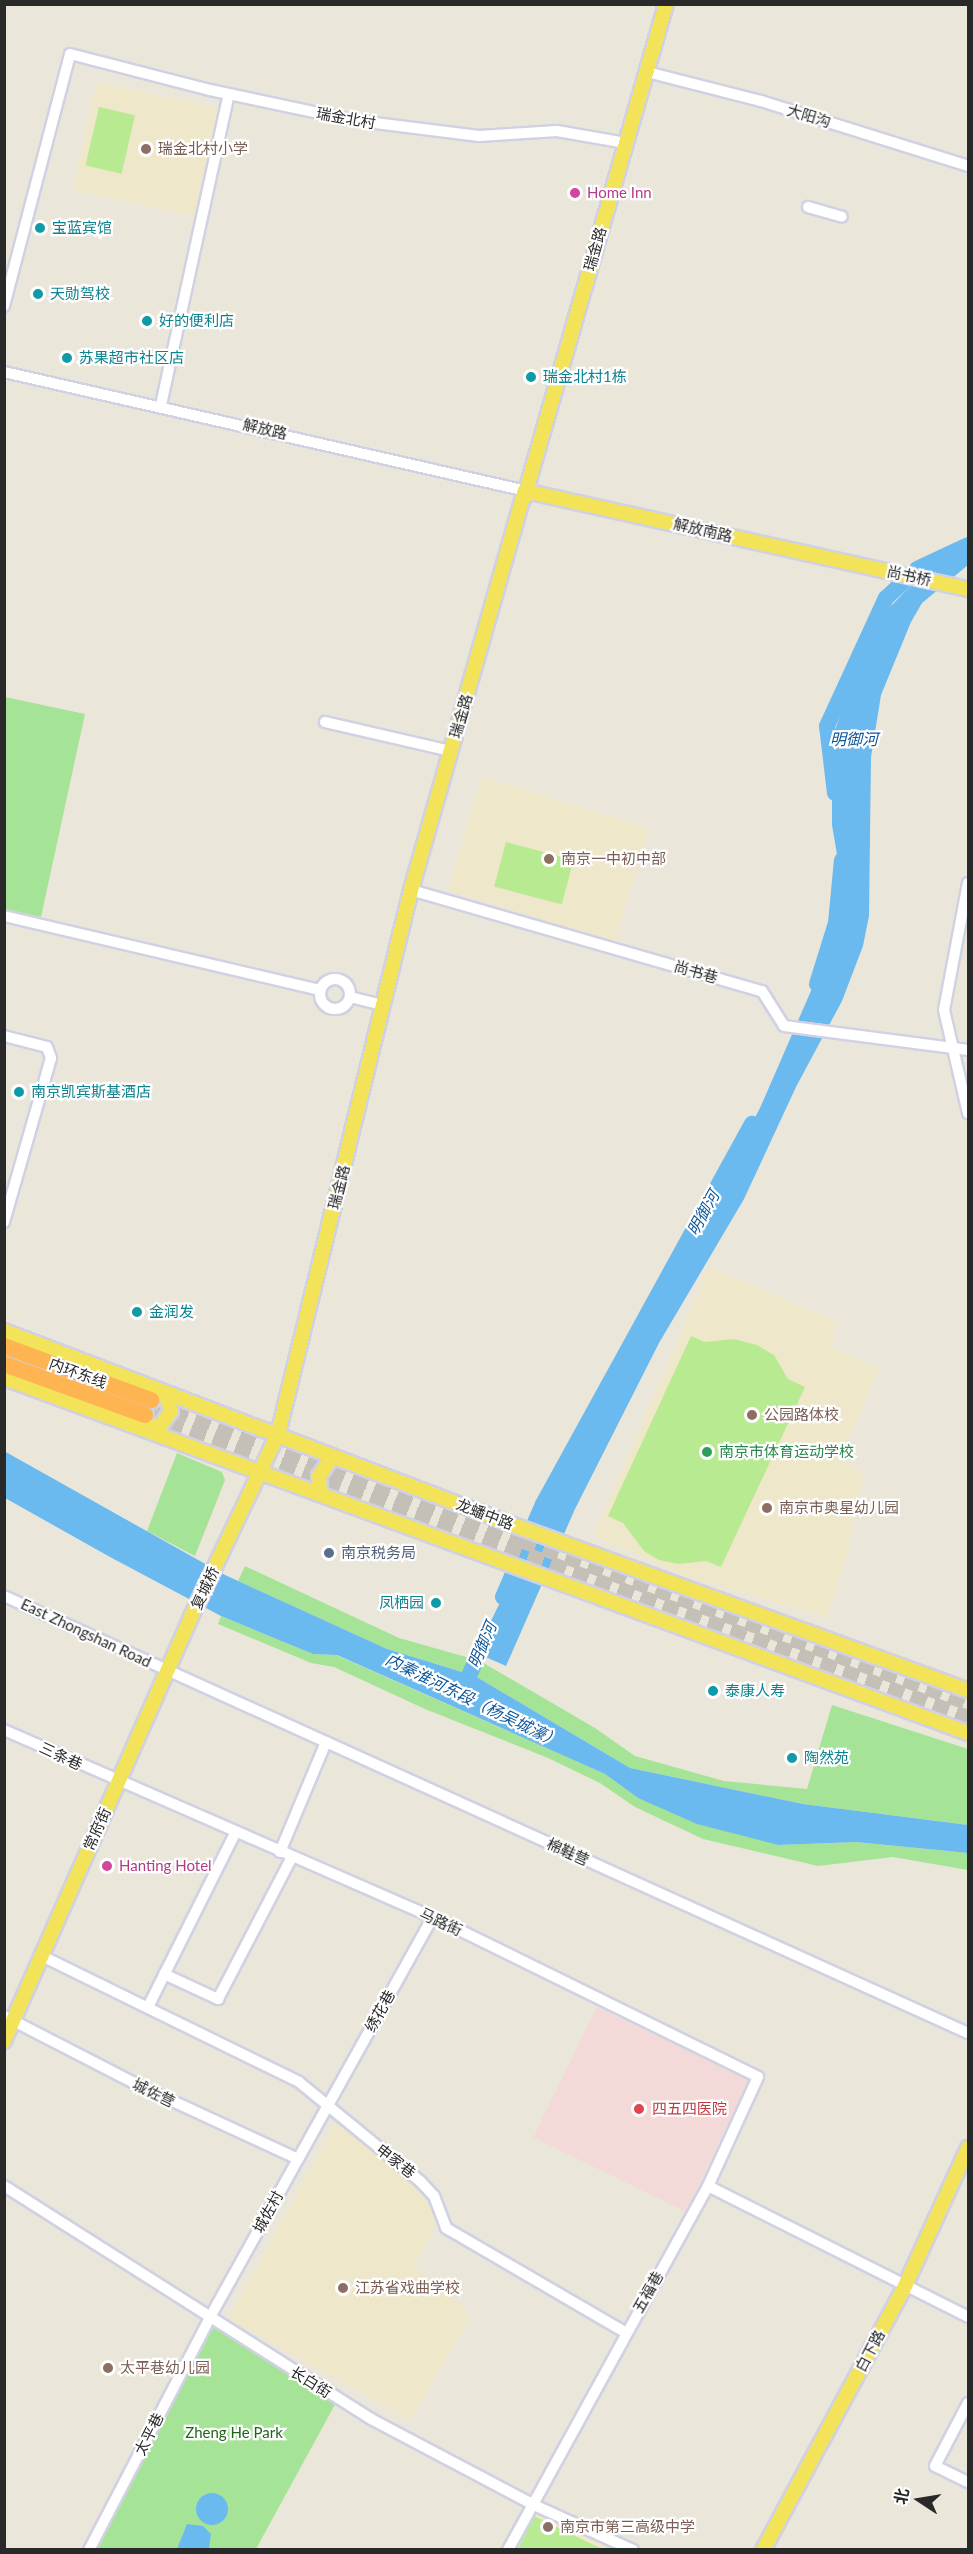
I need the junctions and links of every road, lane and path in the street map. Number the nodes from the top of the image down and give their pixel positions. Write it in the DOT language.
graph roads {
  1 [pos="666,4"];
  2 [pos="647,72"];
  3 [pos="229,94"];
  4 [pos="626,143"];
  5 [pos="969,166"];
  6 [pos="808,207"];
  7 [pos="842,217"];
  8 [pos="4,306"];
  9 [pos="4,372"];
  10 [pos="161,405"];
  11 [pos="525,491"];
  12 [pos="751,541"];
  13 [pos="880,569"];
  14 [pos="969,589"];
  15 [pos="325,722"];
  16 [pos="451,751"];
  17 [pos="969,883"];
  18 [pos="411,890"];
  19 [pos="4,916"];
  20 [pos="320,990"];
  21 [pos="350,998"];
  22 [pos="383,1005"];
  23 [pos="4,1036"];
  24 [pos="955,1047"];
  25 [pos="969,1050"];
  26 [pos="969,1113"];
  27 [pos="4,1221"];
  28 [pos="4,1331"];
  29 [pos="4,1346"];
  30 [pos="4,1364"];
  31 [pos="4,1378"];
  32 [pos="149,1408"];
  33 [pos="278,1434"];
  34 [pos="333,1456"];
  35 [pos="262,1472"];
  36 [pos="320,1493"];
  37 [pos="4,1596"];
  38 [pos="191,1617"];
  39 [pos="167,1671"];
  40 [pos="969,1690"];
  41 [pos="4,1730"];
  42 [pos="969,1733"];
  43 [pos="326,1742"];
  44 [pos="117,1782"];
  45 [pos="235,1833"];
  46 [pos="280,1852"];
  47 [pos="292,1857"];
  48 [pos="433,1917"];
  49 [pos="42,1956"];
  50 [pos="164,1974"];
  51 [pos="148,2007"];
  52 [pos="9,2018"];
  53 [pos="969,2033"];
  54 [pos="4,2041"];
  55 [pos="758,2077"];
  56 [pos="328,2105"];
  57 [pos="969,2148"];
  58 [pos="298,2159"];
  59 [pos="4,2186"];
  60 [pos="708,2186"];
  61 [pos="905,2286"];
  62 [pos="969,2317"];
  63 [pos="208,2319"];
  64 [pos="626,2332"];
  65 [pos="969,2403"];
  66 [pos="969,2482"];
  67 [pos="532,2504"];
  68 [pos="89,2550"];
  69 [pos="508,2550"];
  70 [pos="633,2550"];
  71 [pos="763,2550"];
  1 -- 2 [label="main road, 瑞金路"];
  2 -- 4 [label="main road, 瑞金路"];
  2 -- 5 [label="street, 大阳沟"];
  3 -- 4 [label="street, 瑞金北村"];
  3 -- 8 [label="street, 瑞金北村"];
  3 -- 10 [label="street"];
  4 -- 11 [label="main road, 瑞金路"];
  6 -- 7 [label="street"];
  9 -- 10 [label="street, 解放路"];
  10 -- 11 [label="street, 解放路"];
  11 -- 12 [label="street, 解放南路"];
  11 -- 16 [label="main road, 瑞金路"];
  12 -- 13 [label="main road"];
  13 -- 14 [label="main road"];
  13 -- 14 [label="street, 尚书桥"];
  15 -- 16 [label="street"];
  16 -- 18 [label="main road, 瑞金路"];
  17 -- 24 [label="street"];
  18 -- 22 [label="main road, 瑞金路"];
  18 -- 24 [label="street, 尚书巷"];
  19 -- 20 [label="street"];
  20 -- 21 [label="street"];
  20 -- 21 [label="street"];
  21 -- 22 [label="street"];
  22 -- 33 [label="main road, 复城桥"];
  23 -- 27 [label="street"];
  24 -- 25 [label="street, 尚书巷"];
  24 -- 26 [label="street"];
  28 -- 32 [label="main road, 龙蟠中路"];
  29 -- 32 [label="highway, 内环东线"];
  30 -- 32 [label="highway, 内环东线"];
  31 -- 32 [label="main road, 龙蟠中路"];
  32 -- 33 [label="main road, 龙蟠中路"];
  32 -- 35 [label="main road, 龙蟠中路"];
  33 -- 34 [label="main road, 龙蟠中路"];
  33 -- 35 [label="main road, 复城桥"];
  34 -- 36 [label="main road"];
  34 -- 40 [label="main road, 龙蟠中路"];
  35 -- 36 [label="main road, 龙蟠中路"];
  35 -- 38 [label="main road, 复城桥"];
  36 -- 42 [label="main road, 龙蟠中路"];
  37 -- 39 [label="street, East Zhongshan Road"];
  38 -- 39 [label="main road, 常府街"];
  39 -- 43 [label="street, 棉鞋营"];
  39 -- 44 [label="main road, 常府街"];
  41 -- 44 [label="street, 三条巷"];
  43 -- 46 [label="street"];
  43 -- 53 [label="street, 棉鞋营"];
  44 -- 45 [label="street, 马路街"];
  44 -- 49 [label="main road, 常府街"];
  45 -- 46 [label="street, 马路街"];
  45 -- 50 [label="street"];
  46 -- 47 [label="street, 马路街"];
  47 -- 48 [label="street, 马路街"];
  47 -- 50 [label="street"];
  48 -- 55 [label="street, 马路街"];
  48 -- 56 [label="street, 绣花巷"];
  49 -- 51 [label="street, 申家巷"];
  49 -- 52 [label="main road, 常府街"];
  50 -- 51 [label="street"];
  51 -- 56 [label="street, 申家巷"];
  52 -- 54 [label="main road, 常府街"];
  52 -- 58 [label="street, 城佐营"];
  55 -- 60 [label="street, 五福巷"];
  56 -- 58 [label="street, 城佐村"];
  56 -- 64 [label="street, 申家巷"];
  57 -- 61 [label="main road, 白下路"];
  58 -- 63 [label="street, 城佐村"];
  59 -- 63 [label="street, 长白街"];
  60 -- 61 [label="street"];
  60 -- 64 [label="street, 五福巷"];
  61 -- 62 [label="street"];
  61 -- 71 [label="main road, 白下路"];
  63 -- 67 [label="street, 长白街"];
  63 -- 68 [label="street, 太平巷"];
  64 -- 67 [label="street, 五福巷"];
  65 -- 66 [label="street"];
  67 -- 69 [label="street, 五福巷"];
  67 -- 70 [label="street, 长白街"];
}
